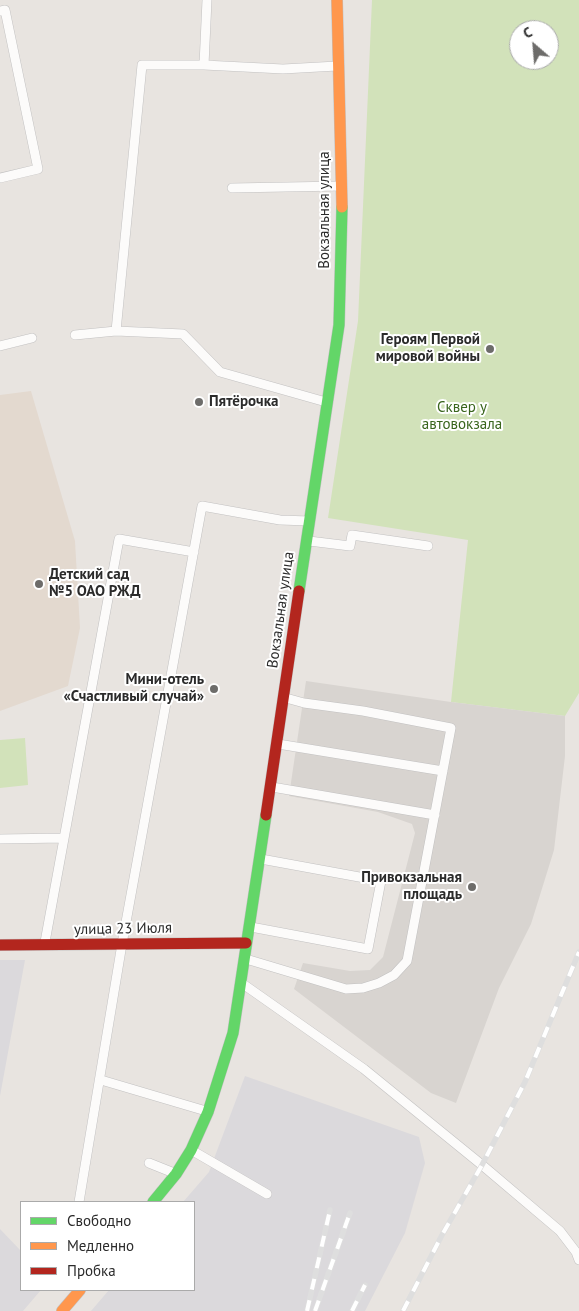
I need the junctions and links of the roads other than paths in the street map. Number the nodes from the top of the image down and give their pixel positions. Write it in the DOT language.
graph roads {
  1 [pos="207,0"];
  2 [pos="337,0"];
  3 [pos="0,11"];
  4 [pos="204,65"];
  5 [pos="337,66"];
  6 [pos="0,178"];
  7 [pos="342,186"];
  8 [pos="232,188"];
  9 [pos="116,331"];
  10 [pos="75,335"];
  11 [pos="32,338"];
  12 [pos="0,346"];
  13 [pos="328,403"];
  14 [pos="309,521"];
  15 [pos="306,540"];
  16 [pos="428,546"];
  17 [pos="194,552"];
  18 [pos="284,698"];
  19 [pos="276,743"];
  20 [pos="443,771"];
  21 [pos="269,787"];
  22 [pos="435,815"];
  23 [pos="64,838"];
  24 [pos="0,839"];
  25 [pos="258,858"];
  26 [pos="248,926"];
  27 [pos="246,943"];
  28 [pos="122,944"];
  29 [pos="0,945"];
  30 [pos="45,945"];
  31 [pos="244,958"];
  32 [pos="241,982"];
  33 [pos="101,1080"];
  34 [pos="208,1112"];
  35 [pos="191,1150"];
  36 [pos="149,1162"];
  37 [pos="176,1174"];
  38 [pos="267,1194"];
  39 [pos="79,1201"];
  40 [pos="154,1201"];
  41 [pos="578,1256"];
  42 [pos="79,1291"];
  43 [pos="62,1311"];
  1 -- 4 [label="lane"];
  2 -- 5 [label="main road, Вокзальная улица"];
  3 -- 6 [label="lane"];
  4 -- 5 [label="lane"];
  4 -- 9 [label="lane"];
  5 -- 7 [label="main road, Вокзальная улица"];
  7 -- 8 [label="lane"];
  7 -- 13 [label="main road, Вокзальная улица"];
  9 -- 10 [label="lane"];
  9 -- 13 [label="lane"];
  11 -- 12 [label="lane"];
  13 -- 14 [label="main road, Вокзальная улица"];
  14 -- 15 [label="main road, Вокзальная улица"];
  14 -- 17 [label="lane"];
  15 -- 16 [label="lane"];
  15 -- 18 [label="main road, Вокзальная улица"];
  17 -- 23 [label="lane"];
  17 -- 28 [label="lane"];
  18 -- 19 [label="main road, Вокзальная улица"];
  18 -- 20 [label="lane"];
  19 -- 20 [label="lane"];
  19 -- 21 [label="main road, Вокзальная улица"];
  20 -- 22 [label="lane"];
  21 -- 22 [label="lane"];
  21 -- 25 [label="main road, Вокзальная улица"];
  22 -- 31 [label="lane"];
  23 -- 24 [label="lane"];
  23 -- 30 [label="lane"];
  25 -- 26 [label="main road, Вокзальная улица"];
  25 -- 26 [label="lane"];
  26 -- 27 [label="main road, Вокзальная улица"];
  27 -- 28 [label="main road, улица 23 Июля"];
  27 -- 31 [label="main road, Вокзальная улица"];
  28 -- 30 [label="main road, улица 23 Июля"];
  28 -- 33 [label="lane"];
  29 -- 30 [label="main road, улица 23 Июля"];
  31 -- 32 [label="main road, Вокзальная улица"];
  32 -- 34 [label="main road, Вокзальная улица"];
  32 -- 41 [label="lane"];
  33 -- 34 [label="lane"];
  33 -- 39 [label="lane"];
  34 -- 35 [label="main road, Вокзальная улица"];
  35 -- 37 [label="main road, Вокзальная улица"];
  35 -- 38 [label="lane"];
  36 -- 37 [label="lane"];
  37 -- 40 [label="main road, Вокзальная улица"];
  42 -- 43 [label="main road"];
}
